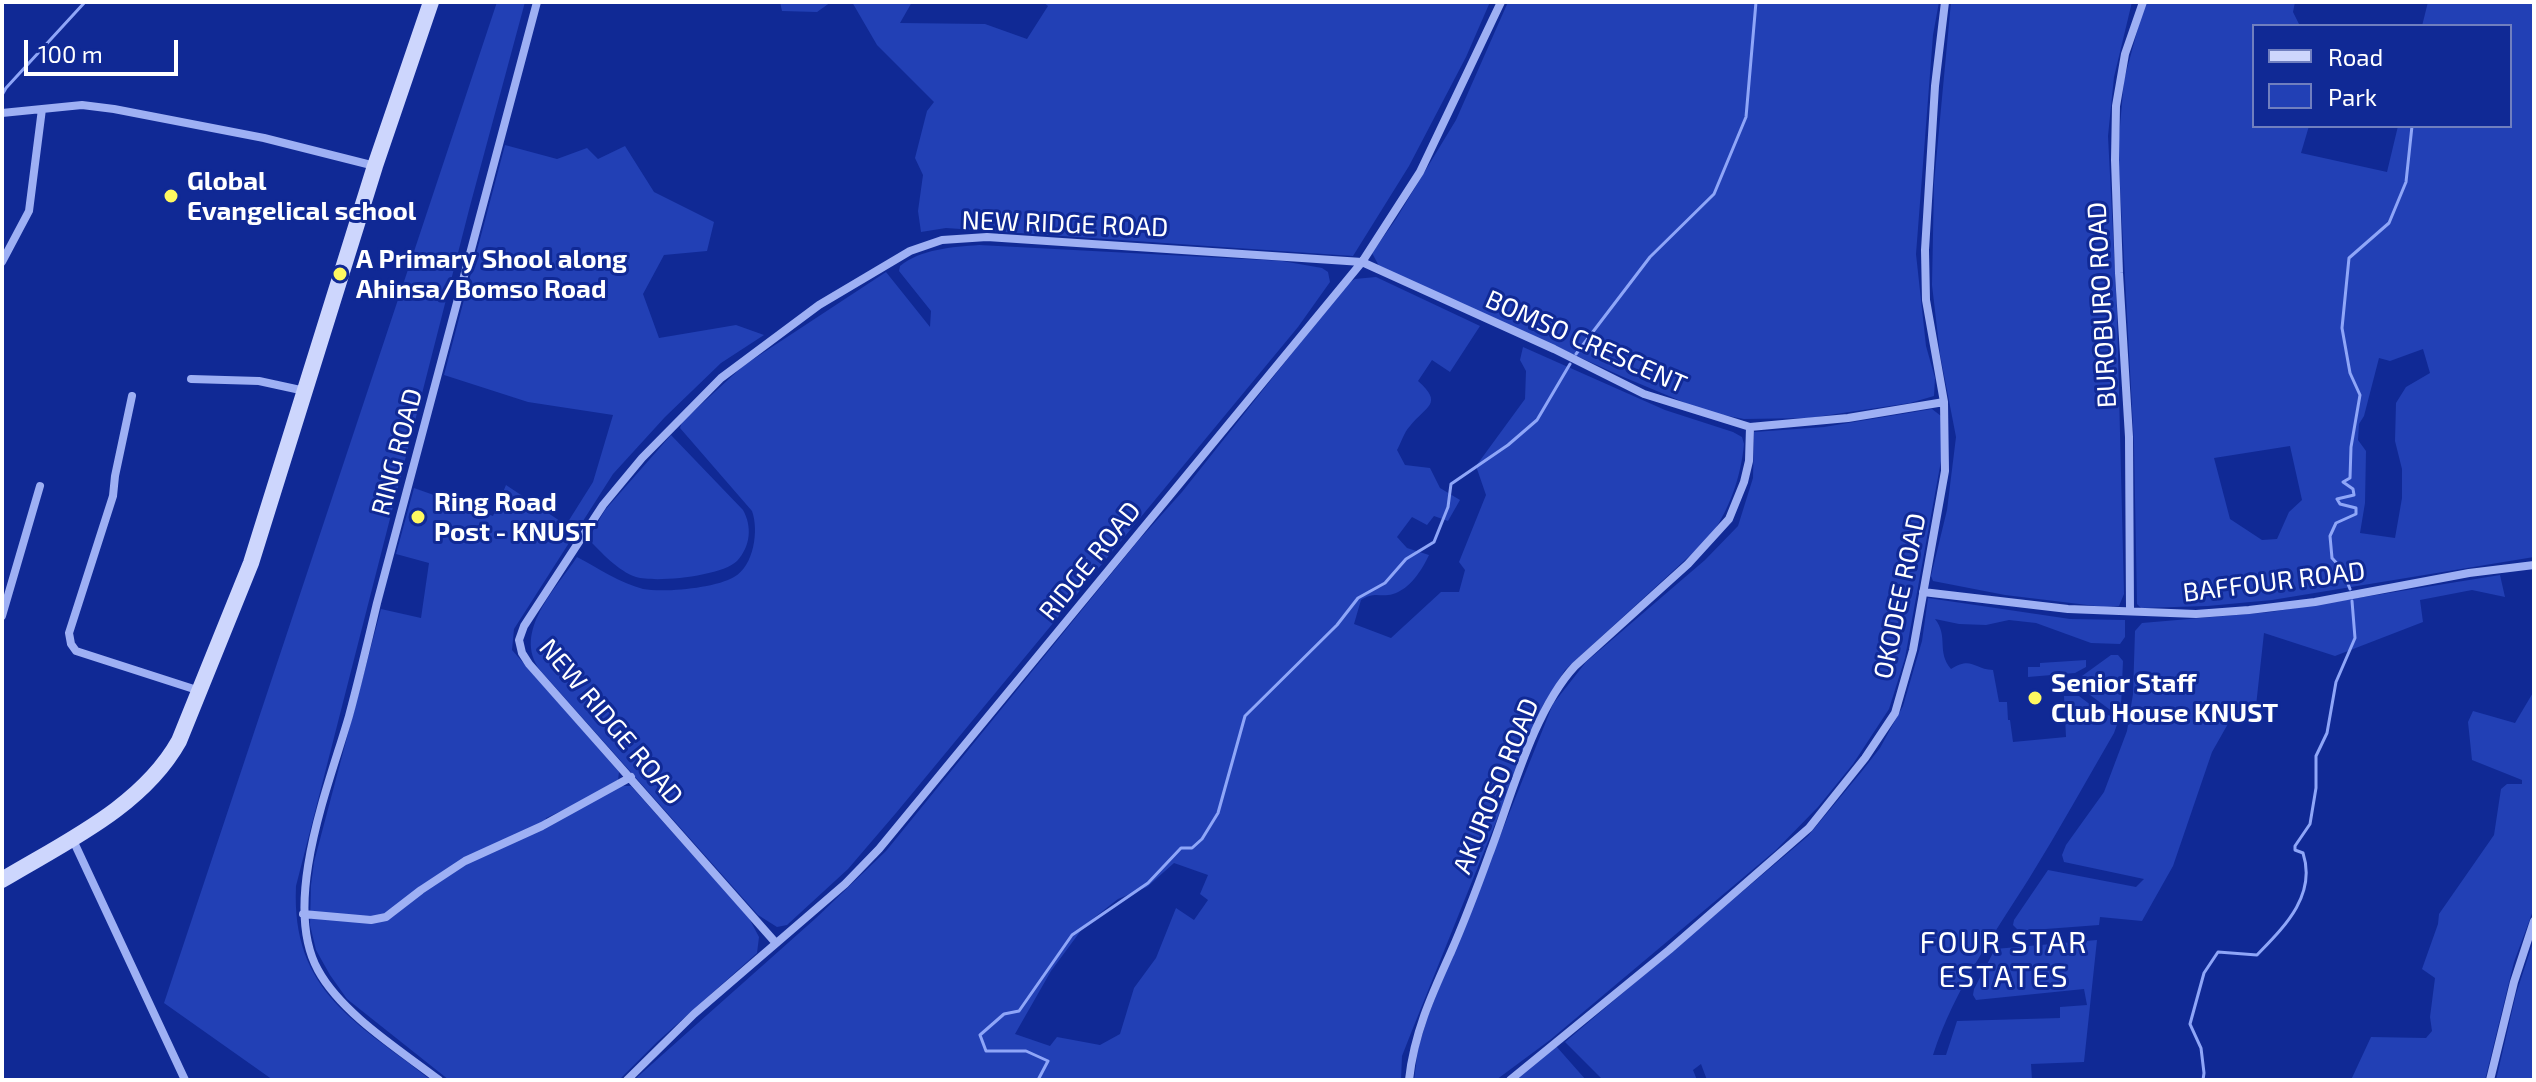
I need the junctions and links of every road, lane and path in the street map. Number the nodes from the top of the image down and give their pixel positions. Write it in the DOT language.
graph roads {
  1 [pos="431,2"];
  2 [pos="537,2"];
  3 [pos="1501,2"];
  4 [pos="1945,2"];
  5 [pos="2143,2"];
  6 [pos="42,109"];
  7 [pos="4,112"];
  8 [pos="375,166"];
  9 [pos="2,262"];
  10 [pos="1362,262"];
  11 [pos="191,379"];
  12 [pos="306,391"];
  13 [pos="132,396"];
  14 [pos="1944,402"];
  15 [pos="1750,427"];
  16 [pos="40,486"];
  17 [pos="2534,565"];
  18 [pos="1923,592"];
  19 [pos="2130,611"];
  20 [pos="2,616"];
  21 [pos="200,692"];
  22 [pos="631,777"];
  23 [pos="72,837"];
  24 [pos="2,880"];
  25 [pos="303,914"];
  26 [pos="2534,921"];
  27 [pos="775,942"];
  28 [pos="185,1080"];
  29 [pos="439,1080"];
  30 [pos="627,1080"];
  31 [pos="1409,1080"];
  32 [pos="1510,1080"];
  33 [pos="2490,1080"];
  1 -- 8 [label="street"];
  2 -- 25 [label="street, RING ROAD"];
  3 -- 10 [label="street, RIDGE ROAD"];
  4 -- 14 [label="street, OKODEE ROAD"];
  5 -- 19 [label="street, BUROBURO ROAD"];
  6 -- 7 [label="street"];
  6 -- 8 [label="street"];
  6 -- 9 [label="street"];
  8 -- 12 [label="street"];
  10 -- 15 [label="street, BOMSO CRESCENT"];
  10 -- 22 [label="street, NEW RIDGE ROAD"];
  10 -- 27 [label="street, RIDGE ROAD"];
  11 -- 12 [label="street"];
  12 -- 21 [label="street"];
  13 -- 21 [label="street"];
  14 -- 15 [label="street, BOMSO CRESCENT"];
  14 -- 18 [label="street, OKODEE ROAD"];
  15 -- 31 [label="street, AKUROSO ROAD"];
  16 -- 20 [label="street"];
  17 -- 19 [label="street, BAFFOUR ROAD"];
  18 -- 19 [label="street, BAFFOUR ROAD"];
  18 -- 32 [label="street, OKODEE ROAD"];
  21 -- 23 [label="street"];
  22 -- 25 [label="street"];
  22 -- 27 [label="street, NEW RIDGE ROAD"];
  23 -- 24 [label="street"];
  23 -- 28 [label="street"];
  25 -- 29 [label="street"];
  26 -- 33 [label="street"];
  27 -- 30 [label="street, RIDGE ROAD"];
}
